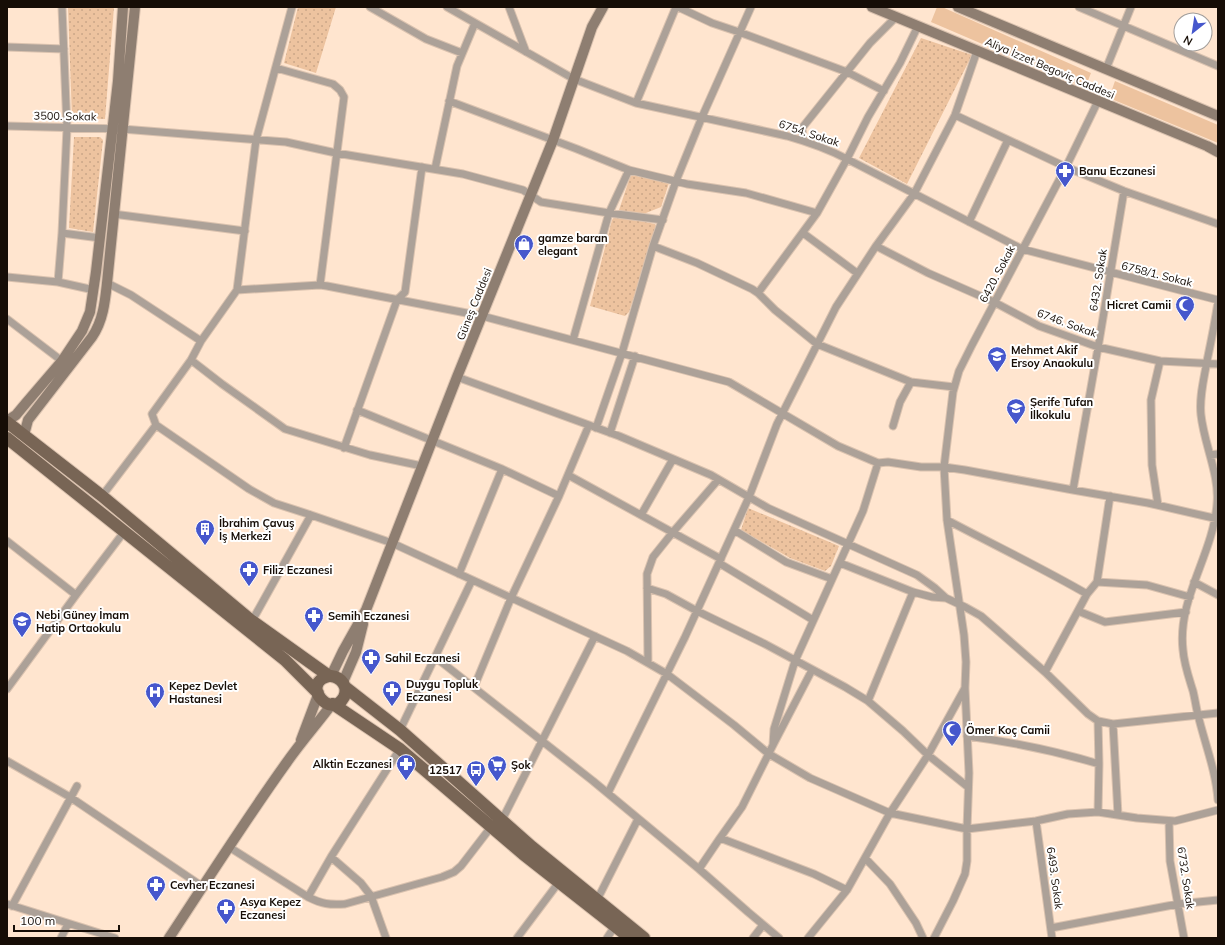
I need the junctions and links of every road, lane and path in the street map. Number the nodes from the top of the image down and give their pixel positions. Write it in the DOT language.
graph roads {
  1 [pos="62,7"];
  2 [pos="123,7"];
  3 [pos="135,7"];
  4 [pos="292,7"];
  5 [pos="370,7"];
  6 [pos="448,7"];
  7 [pos="509,7"];
  8 [pos="603,7"];
  9 [pos="677,7"];
  10 [pos="751,7"];
  11 [pos="872,7"];
  12 [pos="958,7"];
  13 [pos="1079,7"];
  14 [pos="1131,7"];
  15 [pos="896,17"];
  16 [pos="475,23"];
  17 [pos="918,26"];
  18 [pos="1123,26"];
  19 [pos="739,32"];
  20 [pos="7,47"];
  21 [pos="64,49"];
  22 [pos="977,51"];
  23 [pos="526,52"];
  24 [pos="462,53"];
  25 [pos="1218,66"];
  26 [pos="276,68"];
  27 [pos="1106,69"];
  28 [pos="847,72"];
  29 [pos="574,79"];
  30 [pos="884,91"];
  31 [pos="449,101"];
  32 [pos="1098,101"];
  33 [pos="636,103"];
  34 [pos="954,115"];
  35 [pos="1218,116"];
  36 [pos="702,117"];
  37 [pos="7,126"];
  38 [pos="67,128"];
  39 [pos="117,129"];
  40 [pos="256,140"];
  41 [pos="553,140"];
  42 [pos="803,140"];
  43 [pos="1008,140"];
  44 [pos="1218,152"];
  45 [pos="336,153"];
  46 [pos="847,159"];
  47 [pos="422,167"];
  48 [pos="1066,167"];
  49 [pos="435,169"];
  50 [pos="629,170"];
  51 [pos="676,180"];
  52 [pos="1124,192"];
  53 [pos="914,194"];
  54 [pos="531,195"];
  55 [pos="609,213"];
  56 [pos="817,213"];
  57 [pos="113,214"];
  58 [pos="663,220"];
  59 [pos="969,222"];
  60 [pos="1218,224"];
  61 [pos="245,231"];
  62 [pos="62,233"];
  63 [pos="803,233"];
  64 [pos="100,238"];
  65 [pos="653,246"];
  66 [pos="876,246"];
  67 [pos="1022,249"];
  68 [pos="1111,273"];
  69 [pos="857,274"];
  70 [pos="7,277"];
  71 [pos="58,282"];
  72 [pos="107,283"];
  73 [pos="320,285"];
  74 [pos="94,290"];
  75 [pos="237,290"];
  76 [pos="758,293"];
  77 [pos="397,300"];
  78 [pos="1218,301"];
  79 [pos="994,302"];
  80 [pos="482,316"];
  81 [pos="7,319"];
  82 [pos="573,340"];
  83 [pos="201,341"];
  84 [pos="817,344"];
  85 [pos="1098,347"];
  86 [pos="622,353"];
  87 [pos="635,356"];
  88 [pos="191,360"];
  89 [pos="62,361"];
  90 [pos="1160,361"];
  91 [pos="1207,363"];
  92 [pos="1218,364"];
  93 [pos="457,378"];
  94 [pos="911,382"];
  95 [pos="954,387"];
  96 [pos="356,410"];
  97 [pos="782,413"];
  98 [pos="7,421"];
  99 [pos="156,425"];
  100 [pos="589,425"];
  101 [pos="893,426"];
  102 [pos="596,428"];
  103 [pos="610,433"];
  104 [pos="24,435"];
  105 [pos="433,440"];
  106 [pos="8,442"];
  107 [pos="344,448"];
  108 [pos="1218,454"];
  109 [pos="1210,455"];
  110 [pos="674,459"];
  111 [pos="878,464"];
  112 [pos="422,466"];
  113 [pos="944,467"];
  114 [pos="502,468"];
  115 [pos="568,475"];
  116 [pos="718,480"];
  117 [pos="1073,490"];
  118 [pos="102,496"];
  119 [pos="559,496"];
  120 [pos="1110,496"];
  121 [pos="749,497"];
  122 [pos="1158,505"];
  123 [pos="311,515"];
  124 [pos="641,515"];
  125 [pos="947,520"];
  126 [pos="1217,520"];
  127 [pos="734,530"];
  128 [pos="124,532"];
  129 [pos="673,532"];
  130 [pos="7,541"];
  131 [pos="392,543"];
  132 [pos="849,544"];
  133 [pos="720,561"];
  134 [pos="840,563"];
  135 [pos="459,574"];
  136 [pos="832,579"];
  137 [pos="472,580"];
  138 [pos="1097,582"];
  139 [pos="1194,582"];
  140 [pos="647,588"];
  141 [pos="912,592"];
  142 [pos="1087,594"];
  143 [pos="76,595"];
  144 [pos="1218,595"];
  145 [pos="1190,597"];
  146 [pos="511,598"];
  147 [pos="946,598"];
  148 [pos="959,604"];
  149 [pos="366,610"];
  150 [pos="697,611"];
  151 [pos="1078,611"];
  152 [pos="1186,612"];
  153 [pos="813,620"];
  154 [pos="252,621"];
  155 [pos="595,636"];
  156 [pos="435,657"];
  157 [pos="795,661"];
  158 [pos="648,663"];
  159 [pos="812,670"];
  160 [pos="1045,672"];
  161 [pos="667,674"];
  162 [pos="330,676"];
  163 [pos="344,685"];
  164 [pos="474,687"];
  165 [pos="965,688"];
  166 [pos="7,689"];
  167 [pos="318,694"];
  168 [pos="868,701"];
  169 [pos="332,704"];
  170 [pos="1218,713"];
  171 [pos="1198,715"];
  172 [pos="1098,721"];
  173 [pos="1113,724"];
  174 [pos="400,730"];
  175 [pos="967,736"];
  176 [pos="543,740"];
  177 [pos="299,745"];
  178 [pos="773,745"];
  179 [pos="400,749"];
  180 [pos="769,754"];
  181 [pos="928,754"];
  182 [pos="7,761"];
  183 [pos="1099,764"];
  184 [pos="77,786"];
  185 [pos="968,787"];
  186 [pos="608,794"];
  187 [pos="70,797"];
  188 [pos="1218,800"];
  189 [pos="1218,810"];
  190 [pos="1098,812"];
  191 [pos="890,813"];
  192 [pos="1118,815"];
  193 [pos="638,819"];
  194 [pos="502,820"];
  195 [pos="1036,821"];
  196 [pos="1169,821"];
  197 [pos="491,827"];
  198 [pos="967,829"];
  199 [pos="720,838"];
  200 [pos="229,847"];
  201 [pos="331,857"];
  202 [pos="865,858"];
  203 [pos="699,869"];
  204 [pos="559,882"];
  205 [pos="203,887"];
  206 [pos="847,890"];
  207 [pos="371,896"];
  208 [pos="308,897"];
  209 [pos="597,900"];
  210 [pos="1218,900"];
  211 [pos="1178,904"];
  212 [pos="10,905"];
  213 [pos="68,924"];
  214 [pos="763,925"];
  215 [pos="615,926"];
  216 [pos="1051,928"];
  217 [pos="61,938"];
  218 [pos="115,938"];
  219 [pos="169,938"];
  220 [pos="386,938"];
  221 [pos="517,938"];
  222 [pos="607,938"];
  223 [pos="630,938"];
  224 [pos="644,938"];
  225 [pos="753,938"];
  226 [pos="779,938"];
  227 [pos="808,938"];
  228 [pos="923,938"];
  229 [pos="934,938"];
  230 [pos="1052,938"];
  231 [pos="1184,938"];
  1 -- 21 [label="street"];
  2 -- 39 [label="street"];
  3 -- 39 [label="street"];
  4 -- 26 [label="street"];
  5 -- 24 [label="street"];
  6 -- 16 [label="street, 6754. Sokak"];
  7 -- 23 [label="street"];
  8 -- 29 [label="street, Güneş Caddesi"];
  9 -- 19 [label="street"];
  9 -- 33 [label="street"];
  10 -- 19 [label="street"];
  11 -- 15 [label="street, Aliya İzzet Begoviç Caddesi"];
  12 -- 27 [label="street, Aliya İzzet Begoviç Caddesi"];
  13 -- 18 [label="street"];
  14 -- 18 [label="street"];
  15 -- 17 [label="street, Aliya İzzet Begoviç Caddesi"];
  15 -- 28 [label="street"];
  16 -- 23 [label="street, 6754. Sokak"];
  16 -- 24 [label="street"];
  17 -- 22 [label="street, Aliya İzzet Begoviç Caddesi"];
  17 -- 30 [label="street"];
  18 -- 25 [label="street"];
  18 -- 27 [label="street"];
  19 -- 28 [label="street"];
  19 -- 36 [label="street"];
  20 -- 21 [label="street"];
  21 -- 38 [label="street"];
  22 -- 32 [label="street, Aliya İzzet Begoviç Caddesi"];
  22 -- 34 [label="street"];
  23 -- 29 [label="street, 6754. Sokak"];
  24 -- 31 [label="street"];
  26 -- 40 [label="street"];
  26 -- 45 [label="street"];
  27 -- 35 [label="street, Aliya İzzet Begoviç Caddesi"];
  28 -- 30 [label="street"];
  28 -- 42 [label="street"];
  29 -- 33 [label="street, 6754. Sokak"];
  29 -- 41 [label="street, Güneş Caddesi"];
  30 -- 46 [label="street"];
  31 -- 41 [label="street"];
  31 -- 49 [label="street"];
  32 -- 44 [label="street, Aliya İzzet Begoviç Caddesi"];
  32 -- 48 [label="street, 6420. Sokak"];
  33 -- 36 [label="street, 6754. Sokak"];
  34 -- 43 [label="street"];
  34 -- 53 [label="street"];
  36 -- 42 [label="street, 6754. Sokak"];
  36 -- 51 [label="street"];
  37 -- 38 [label="street, 3500. Sokak"];
  38 -- 39 [label="street, 3500. Sokak"];
  38 -- 62 [label="street"];
  39 -- 40 [label="street, 3500. Sokak"];
  39 -- 57 [label="street"];
  39 -- 64 [label="street"];
  40 -- 45 [label="street, 3500. Sokak"];
  40 -- 61 [label="street"];
  41 -- 50 [label="street"];
  41 -- 54 [label="street, Güneş Caddesi"];
  42 -- 46 [label="street, 6754. Sokak"];
  43 -- 48 [label="street"];
  43 -- 59 [label="street"];
  45 -- 47 [label="street, 3500. Sokak"];
  45 -- 73 [label="street"];
  46 -- 53 [label="street, 6754. Sokak"];
  46 -- 56 [label="street"];
  47 -- 49 [label="street, 3500. Sokak"];
  47 -- 77 [label="street"];
  48 -- 52 [label="street"];
  48 -- 67 [label="street, 6420. Sokak"];
  49 -- 54 [label="street, 3500. Sokak"];
  50 -- 51 [label="street"];
  50 -- 55 [label="street"];
  51 -- 56 [label="street"];
  51 -- 58 [label="street"];
  52 -- 60 [label="street"];
  52 -- 68 [label="street, 6432. Sokak"];
  53 -- 59 [label="street, 6754. Sokak"];
  53 -- 66 [label="street"];
  54 -- 55 [label="street, 3500. Sokak"];
  54 -- 80 [label="street, Güneş Caddesi"];
  55 -- 58 [label="street, 3500. Sokak"];
  55 -- 82 [label="street"];
  56 -- 63 [label="street"];
  57 -- 61 [label="street"];
  57 -- 72 [label="street"];
  58 -- 65 [label="street"];
  59 -- 67 [label="street, 6754. Sokak"];
  61 -- 75 [label="street"];
  62 -- 64 [label="street"];
  62 -- 71 [label="street"];
  63 -- 69 [label="street"];
  63 -- 76 [label="street"];
  64 -- 74 [label="street"];
  65 -- 76 [label="street"];
  65 -- 86 [label="street"];
  66 -- 69 [label="street"];
  66 -- 79 [label="street, 6746. Sokak"];
  67 -- 68 [label="street, 6758/1. Sokak"];
  67 -- 79 [label="street, 6420. Sokak"];
  68 -- 78 [label="street, 6758/1. Sokak"];
  68 -- 85 [label="street, 6432. Sokak"];
  69 -- 84 [label="street"];
  70 -- 71 [label="street"];
  71 -- 74 [label="street"];
  72 -- 83 [label="street"];
  72 -- 104 [label="street"];
  73 -- 75 [label="street"];
  73 -- 77 [label="street"];
  74 -- 89 [label="street"];
  75 -- 83 [label="street"];
  76 -- 84 [label="street"];
  77 -- 80 [label="street"];
  77 -- 96 [label="street"];
  78 -- 91 [label="street"];
  79 -- 85 [label="street, 6746. Sokak"];
  79 -- 95 [label="street, 6420. Sokak"];
  80 -- 82 [label="street"];
  80 -- 93 [label="street, Güneş Caddesi"];
  81 -- 89 [label="street"];
  82 -- 86 [label="street"];
  83 -- 88 [label="street"];
  84 -- 94 [label="street"];
  84 -- 97 [label="street"];
  85 -- 90 [label="street, 6746. Sokak"];
  85 -- 117 [label="street, 6432. Sokak"];
  86 -- 87 [label="street"];
  86 -- 102 [label="street"];
  87 -- 97 [label="street"];
  87 -- 103 [label="street"];
  88 -- 99 [label="street"];
  88 -- 107 [label="street"];
  89 -- 98 [label="street"];
  90 -- 91 [label="street, 6746. Sokak"];
  90 -- 122 [label="street"];
  91 -- 92 [label="street, 6746. Sokak"];
  91 -- 109 [label="street"];
  93 -- 100 [label="street"];
  93 -- 105 [label="street, Güneş Caddesi"];
  94 -- 95 [label="street"];
  94 -- 101 [label="street"];
  95 -- 113 [label="street, 6420. Sokak"];
  96 -- 105 [label="street"];
  96 -- 107 [label="street"];
  97 -- 111 [label="street"];
  97 -- 121 [label="street"];
  98 -- 104 [label="main road"];
  99 -- 118 [label="street"];
  99 -- 123 [label="street"];
  100 -- 102 [label="street"];
  100 -- 115 [label="street"];
  102 -- 103 [label="street"];
  103 -- 110 [label="street"];
  104 -- 118 [label="main road"];
  105 -- 112 [label="street, Güneş Caddesi"];
  105 -- 114 [label="street"];
  106 -- 128 [label="main road"];
  107 -- 112 [label="street"];
  108 -- 109 [label="street"];
  109 -- 126 [label="street"];
  110 -- 116 [label="street"];
  110 -- 124 [label="street"];
  111 -- 113 [label="street"];
  111 -- 132 [label="street"];
  112 -- 131 [label="street, Güneş Caddesi"];
  113 -- 117 [label="street"];
  113 -- 125 [label="street, 6420. Sokak"];
  114 -- 119 [label="street"];
  114 -- 135 [label="street"];
  115 -- 119 [label="street"];
  115 -- 124 [label="street"];
  116 -- 121 [label="street"];
  116 -- 129 [label="street"];
  117 -- 120 [label="street"];
  118 -- 154 [label="main road"];
  119 -- 146 [label="street"];
  120 -- 122 [label="street"];
  120 -- 138 [label="street"];
  121 -- 127 [label="street"];
  121 -- 132 [label="street"];
  122 -- 126 [label="street"];
  123 -- 131 [label="street"];
  123 -- 154 [label="street"];
  124 -- 129 [label="street"];
  125 -- 142 [label="street"];
  125 -- 148 [label="street, 6420. Sokak"];
  126 -- 139 [label="street"];
  127 -- 133 [label="street"];
  127 -- 136 [label="street"];
  128 -- 143 [label="street"];
  128 -- 167 [label="main road"];
  129 -- 133 [label="street"];
  129 -- 140 [label="street"];
  130 -- 143 [label="street"];
  131 -- 135 [label="street"];
  131 -- 149 [label="street, Güneş Caddesi"];
  132 -- 134 [label="street"];
  132 -- 147 [label="street"];
  133 -- 150 [label="street"];
  133 -- 153 [label="street"];
  134 -- 136 [label="street"];
  134 -- 141 [label="street"];
  135 -- 137 [label="street"];
  136 -- 153 [label="street"];
  137 -- 146 [label="street"];
  137 -- 156 [label="street"];
  138 -- 142 [label="street"];
  138 -- 145 [label="street"];
  139 -- 144 [label="street"];
  139 -- 145 [label="street"];
  140 -- 150 [label="street"];
  140 -- 158 [label="street"];
  141 -- 147 [label="street"];
  141 -- 168 [label="street"];
  142 -- 151 [label="street"];
  143 -- 166 [label="street"];
  145 -- 152 [label="street"];
  146 -- 155 [label="street"];
  146 -- 164 [label="street"];
  147 -- 148 [label="street"];
  148 -- 160 [label="street"];
  148 -- 165 [label="street, 6420. Sokak"];
  149 -- 162 [label="street"];
  149 -- 163 [label="street"];
  150 -- 157 [label="street"];
  150 -- 161 [label="street"];
  151 -- 152 [label="street"];
  151 -- 160 [label="street"];
  152 -- 171 [label="street"];
  153 -- 157 [label="street"];
  154 -- 162 [label="main road"];
  155 -- 158 [label="street"];
  155 -- 176 [label="street"];
  156 -- 164 [label="street"];
  156 -- 174 [label="street"];
  157 -- 159 [label="street"];
  157 -- 178 [label="street"];
  158 -- 161 [label="street"];
  159 -- 168 [label="street"];
  159 -- 178 [label="street"];
  160 -- 172 [label="street"];
  161 -- 180 [label="street"];
  161 -- 186 [label="street"];
  162 -- 163 [label="main road"];
  162 -- 167 [label="main road"];
  163 -- 169 [label="main road"];
  163 -- 174 [label="main road"];
  164 -- 176 [label="street"];
  165 -- 175 [label="street, 6420. Sokak"];
  165 -- 181 [label="street"];
  167 -- 169 [label="main road"];
  167 -- 177 [label="street"];
  168 -- 181 [label="street"];
  169 -- 177 [label="street"];
  169 -- 179 [label="main road"];
  170 -- 171 [label="street"];
  171 -- 173 [label="street"];
  171 -- 188 [label="street"];
  172 -- 173 [label="street"];
  172 -- 183 [label="street"];
  173 -- 192 [label="street"];
  174 -- 194 [label="main road"];
  175 -- 183 [label="street"];
  175 -- 185 [label="street, 6420. Sokak"];
  176 -- 186 [label="street"];
  176 -- 194 [label="street"];
  177 -- 200 [label="street"];
  178 -- 180 [label="street"];
  179 -- 197 [label="main road"];
  179 -- 201 [label="street"];
  180 -- 191 [label="street"];
  180 -- 199 [label="street"];
  181 -- 185 [label="street"];
  181 -- 191 [label="street"];
  182 -- 187 [label="street"];
  183 -- 190 [label="street"];
  184 -- 187 [label="street"];
  185 -- 198 [label="street, 6420. Sokak"];
  186 -- 193 [label="street"];
  187 -- 205 [label="street"];
  187 -- 212 [label="street"];
  189 -- 196 [label="street"];
  190 -- 192 [label="street"];
  190 -- 195 [label="street"];
  191 -- 198 [label="street"];
  191 -- 202 [label="street"];
  192 -- 196 [label="street"];
  193 -- 203 [label="street"];
  193 -- 209 [label="street"];
  194 -- 209 [label="main road"];
  195 -- 198 [label="street"];
  195 -- 216 [label="street, 6493. Sokak"];
  196 -- 211 [label="street, 6732. Sokak"];
  197 -- 204 [label="main road"];
  197 -- 207 [label="street"];
  198 -- 229 [label="street, 6420. Sokak"];
  199 -- 203 [label="street"];
  199 -- 206 [label="street"];
  200 -- 205 [label="street"];
  200 -- 208 [label="street"];
  201 -- 207 [label="street"];
  201 -- 208 [label="street"];
  202 -- 206 [label="street"];
  202 -- 228 [label="street"];
  203 -- 214 [label="street"];
  204 -- 215 [label="main road"];
  204 -- 221 [label="street"];
  205 -- 219 [label="street"];
  206 -- 227 [label="street"];
  207 -- 208 [label="street"];
  207 -- 220 [label="street"];
  209 -- 224 [label="main road"];
  210 -- 211 [label="street"];
  211 -- 216 [label="street"];
  211 -- 231 [label="street, 6732. Sokak"];
  212 -- 213 [label="street"];
  213 -- 217 [label="street"];
  213 -- 218 [label="street"];
  214 -- 225 [label="street"];
  214 -- 226 [label="street"];
  215 -- 222 [label="street"];
  215 -- 223 [label="main road"];
  216 -- 230 [label="street, 6493. Sokak"];
}
